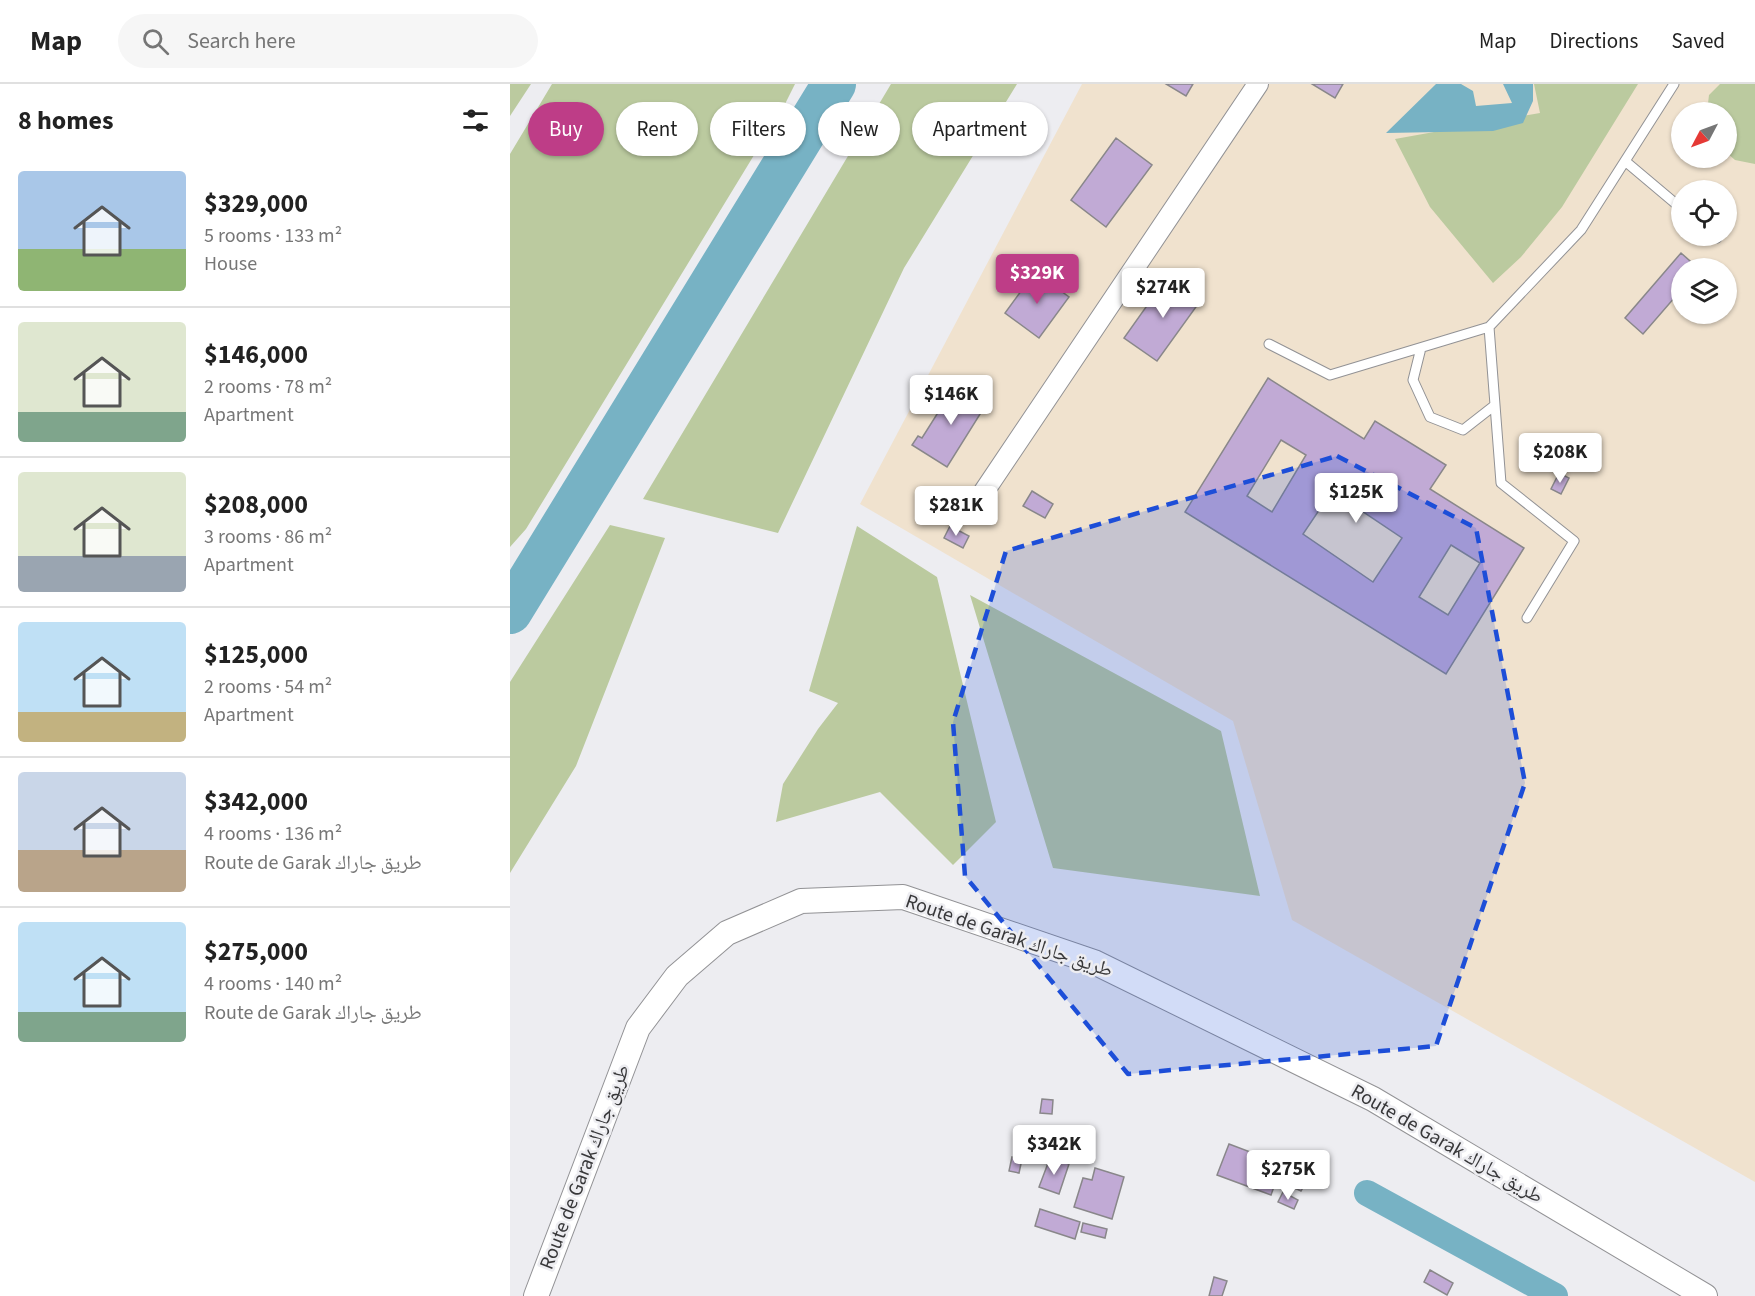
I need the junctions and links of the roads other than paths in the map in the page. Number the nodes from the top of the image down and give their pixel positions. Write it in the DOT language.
graph roads {
  1 [pos="1258,84"];
  2 [pos="1674,84"];
  3 [pos="1625,161"];
  4 [pos="1671,200"];
  5 [pos="1489,327"];
  6 [pos="1269,344"];
  7 [pos="1421,348"];
  8 [pos="1495,405"];
  9 [pos="975,505"];
  10 [pos="1527,618"];
  11 [pos="536,1296"];
  12 [pos="1705,1296"];
  1 -- 9 [label="street"];
  2 -- 3 [label="lane"];
  3 -- 4 [label="lane"];
  3 -- 5 [label="lane"];
  5 -- 7 [label="lane"];
  5 -- 8 [label="lane"];
  6 -- 7 [label="lane"];
  7 -- 8 [label="lane"];
  8 -- 10 [label="lane"];
  11 -- 12 [label="street, Route de Garak طريق جاراك"];
}
